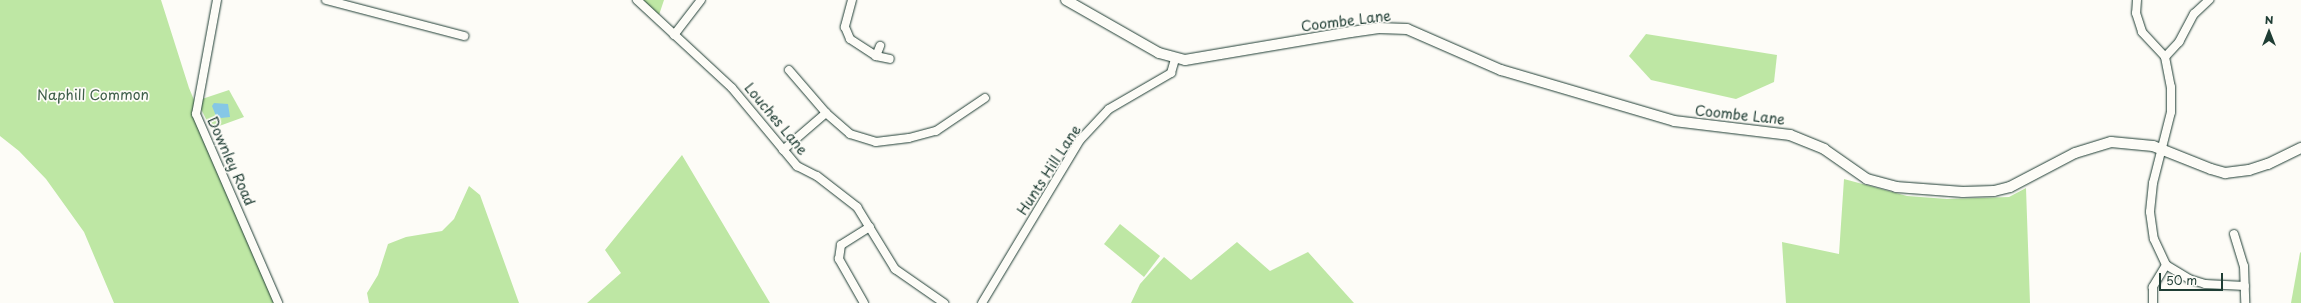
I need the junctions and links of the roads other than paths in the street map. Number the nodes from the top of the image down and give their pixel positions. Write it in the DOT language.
graph roads {
  1 [pos="218,0"];
  2 [pos="326,0"];
  3 [pos="637,0"];
  4 [pos="701,0"];
  5 [pos="852,0"];
  6 [pos="1066,0"];
  7 [pos="2137,0"];
  8 [pos="2209,0"];
  9 [pos="674,35"];
  10 [pos="464,36"];
  11 [pos="880,46"];
  12 [pos="876,56"];
  13 [pos="2165,57"];
  14 [pos="890,59"];
  15 [pos="1180,59"];
  16 [pos="789,70"];
  17 [pos="985,98"];
  18 [pos="826,113"];
  19 [pos="2301,148"];
  20 [pos="783,150"];
  21 [pos="2163,150"];
  22 [pos="870,227"];
  23 [pos="2234,234"];
  24 [pos="2166,265"];
  25 [pos="2244,286"];
  26 [pos="278,303"];
  27 [pos="864,303"];
  28 [pos="944,303"];
  29 [pos="982,303"];
  30 [pos="2153,303"];
  31 [pos="2245,303"];
  1 -- 26 [label="street, Downley Road"];
  2 -- 10 [label="street"];
  3 -- 9 [label="street, Louches Lane"];
  4 -- 9 [label="street"];
  5 -- 12 [label="street"];
  6 -- 15 [label="street"];
  7 -- 13 [label="street"];
  8 -- 13 [label="street"];
  9 -- 20 [label="street, Louches Lane"];
  11 -- 12 [label="street"];
  12 -- 14 [label="street"];
  13 -- 21 [label="street"];
  15 -- 21 [label="street, Coombe Lane"];
  15 -- 29 [label="street, Hunts Hill Lane"];
  16 -- 18 [label="street"];
  17 -- 18 [label="street"];
  18 -- 20 [label="street"];
  19 -- 21 [label="street, Coombe Lane"];
  20 -- 22 [label="street, Louches Lane"];
  21 -- 24 [label="street"];
  22 -- 27 [label="street"];
  22 -- 28 [label="street, Louches Lane"];
  23 -- 25 [label="street"];
  24 -- 25 [label="street"];
  24 -- 30 [label="street"];
  25 -- 31 [label="street"];
}
